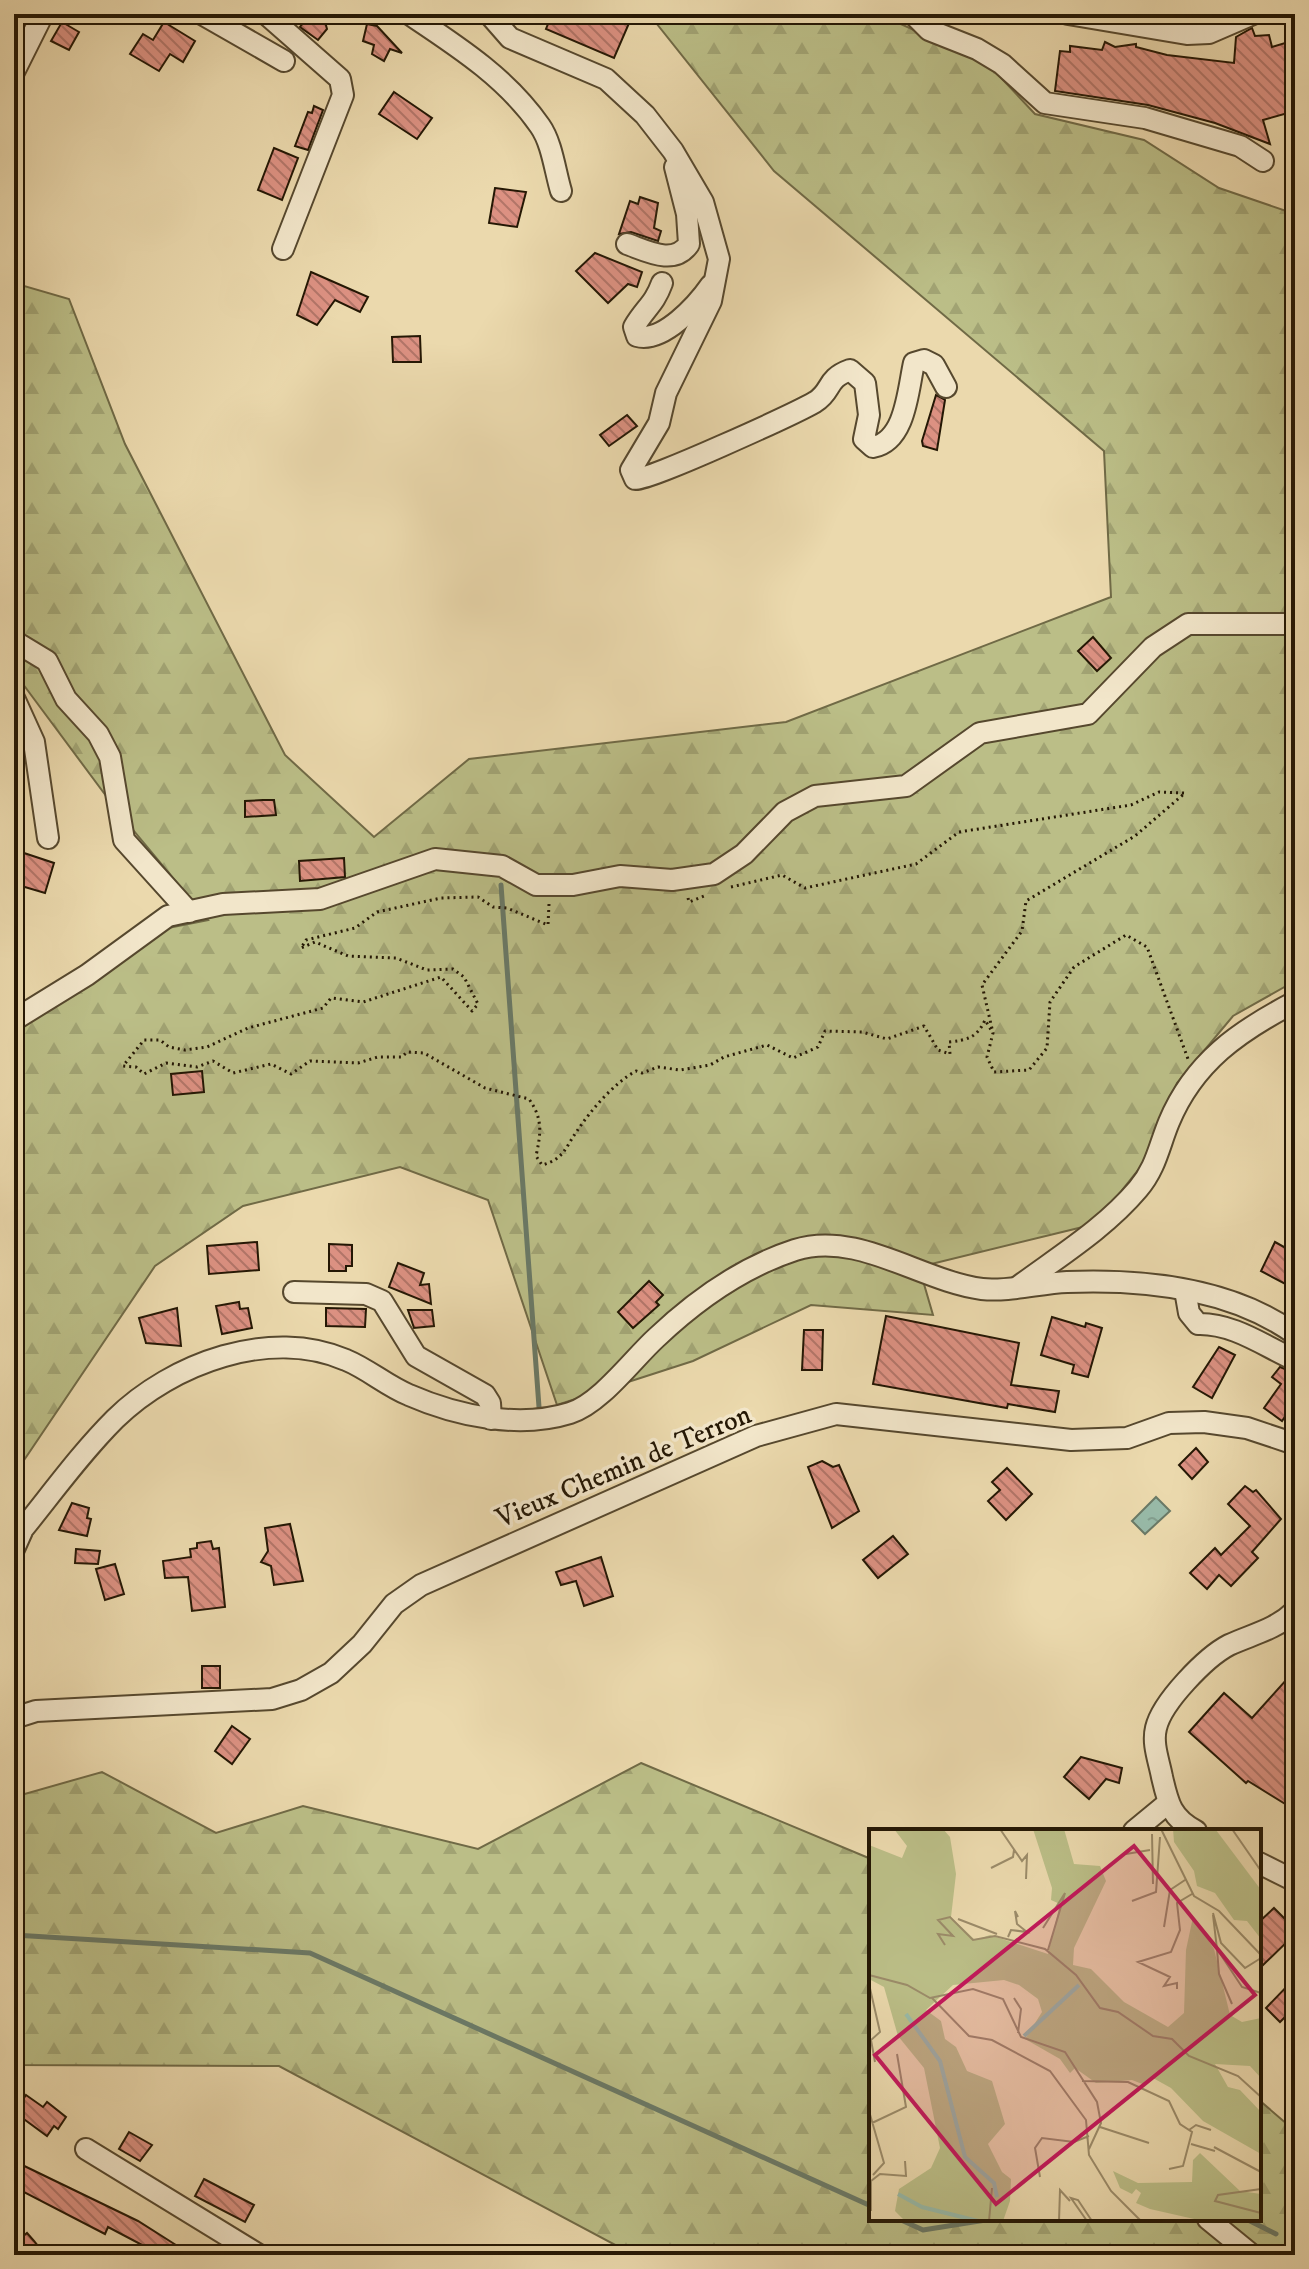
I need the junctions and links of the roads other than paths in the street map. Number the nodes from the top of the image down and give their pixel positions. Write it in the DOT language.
graph roads {
  1 [pos="43,14"];
  2 [pos="202,14"];
  3 [pos="266,14"];
  4 [pos="409,14"];
  5 [pos="489,14"];
  6 [pos="913,14"];
  7 [pos="1068,14"];
  8 [pos="1253,14"];
  9 [pos="284,61"];
  10 [pos="14,72"];
  11 [pos="673,151"];
  12 [pos="1263,161"];
  13 [pos="561,191"];
  14 [pos="627,244"];
  15 [pos="283,249"];
  16 [pos="715,279"];
  17 [pos="662,283"];
  18 [pos="946,387"];
  19 [pos="1295,624"];
  20 [pos="14,641"];
  21 [pos="14,698"];
  22 [pos="48,838"];
  23 [pos="189,912"];
  24 [pos="1295,1002"];
  25 [pos="14,1020"];
  26 [pos="1019,1286"];
  27 [pos="1185,1290"];
  28 [pos="294,1292"];
  29 [pos="1295,1334"];
  30 [pos="1295,1360"];
  31 [pos="491,1419"];
  32 [pos="1295,1444"];
  33 [pos="14,1549"];
  34 [pos="1295,1611"];
  35 [pos="14,1718"];
  36 [pos="1168,1803"];
  37 [pos="1136,1829"];
  38 [pos="1193,1829"];
  39 [pos="1261,1864"];
  40 [pos="1295,1881"];
  41 [pos="86,2149"];
  42 [pos="1210,2221"];
  43 [pos="259,2255"];
  44 [pos="1252,2255"];
  1 -- 10 [label="street"];
  2 -- 9 [label="street"];
  3 -- 15 [label="street"];
  4 -- 13 [label="street"];
  5 -- 11 [label="street"];
  6 -- 12 [label="street"];
  7 -- 8 [label="street"];
  11 -- 14 [label="street"];
  11 -- 16 [label="street"];
  16 -- 17 [label="street"];
  16 -- 18 [label="street"];
  19 -- 23 [label="street"];
  20 -- 23 [label="street"];
  21 -- 22 [label="street"];
  23 -- 25 [label="street"];
  24 -- 26 [label="street"];
  26 -- 27 [label="street"];
  26 -- 31 [label="street"];
  27 -- 29 [label="street"];
  27 -- 30 [label="street"];
  28 -- 31 [label="street"];
  31 -- 33 [label="street"];
  32 -- 35 [label="street, Vieux Chemin de Terron"];
  34 -- 36 [label="street"];
  36 -- 37 [label="street"];
  36 -- 38 [label="street"];
  39 -- 40 [label="street"];
  41 -- 43 [label="street"];
  42 -- 44 [label="street"];
}
